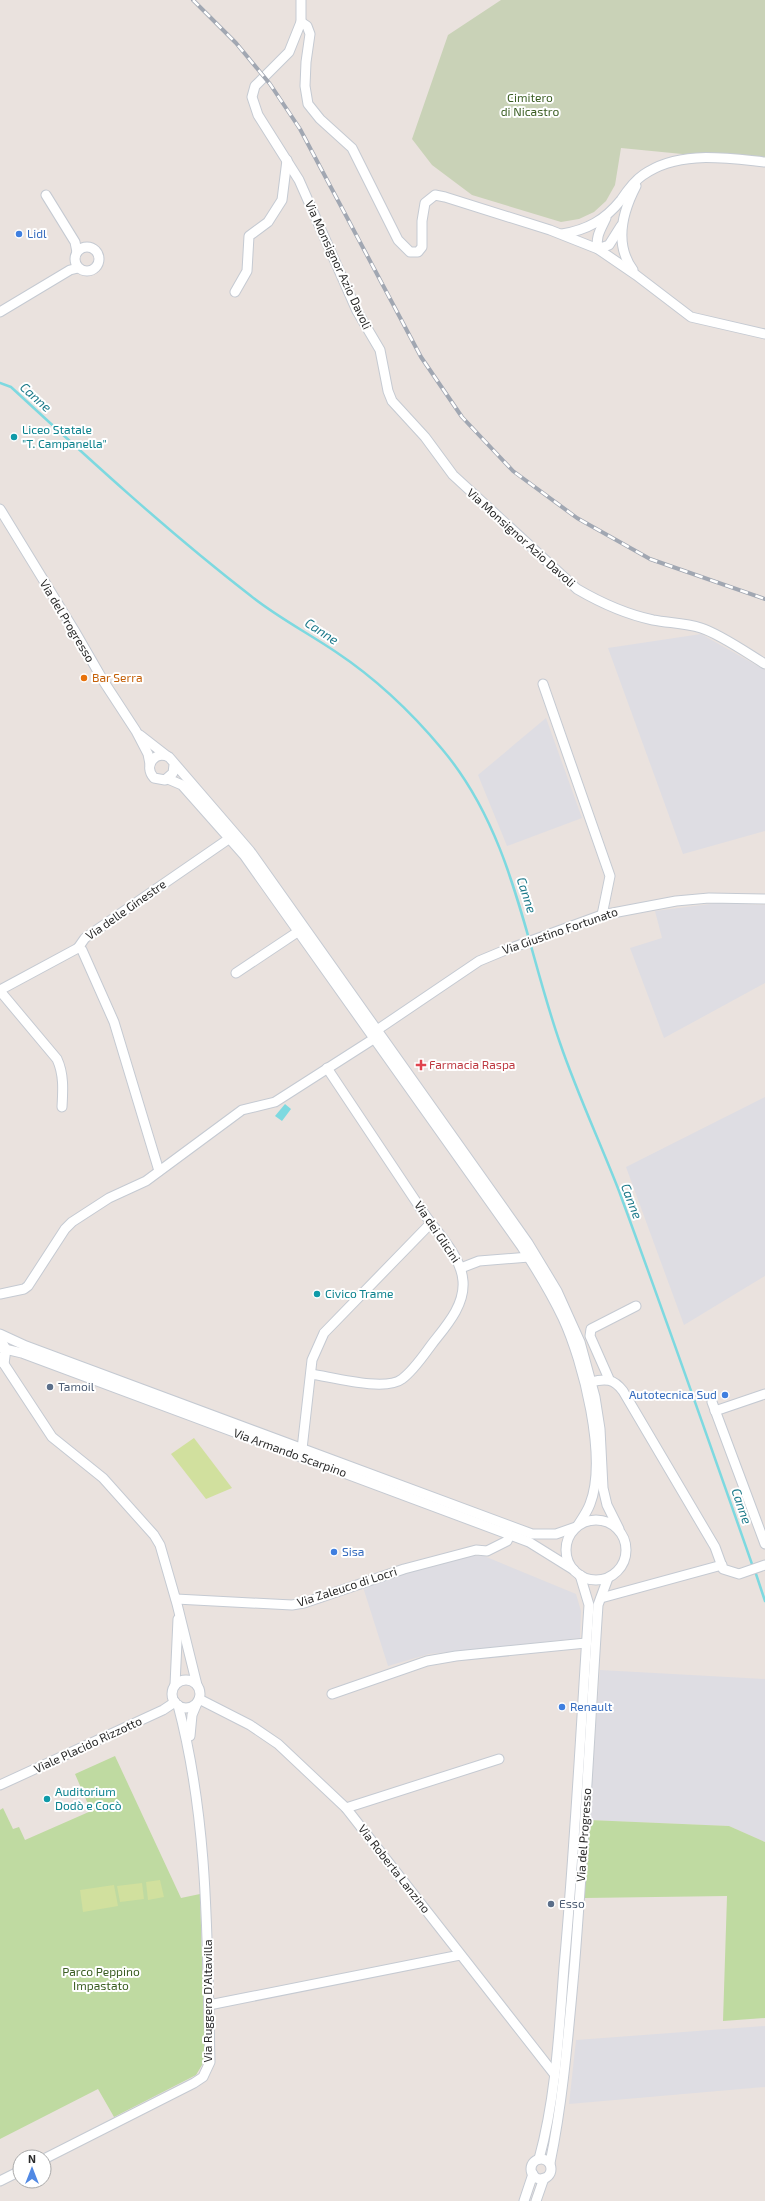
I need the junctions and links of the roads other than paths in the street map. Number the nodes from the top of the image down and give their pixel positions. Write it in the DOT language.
graph roads {
  1 [pos="302,0"];
  2 [pos="302,22"];
  3 [pos="287,160"];
  4 [pos="765,162"];
  5 [pos="641,176"];
  6 [pos="46,195"];
  7 [pos="607,215"];
  8 [pos="623,223"];
  9 [pos="562,234"];
  10 [pos="598,249"];
  11 [pos="80,250"];
  12 [pos="74,266"];
  13 [pos="636,275"];
  14 [pos="235,292"];
  15 [pos="0,312"];
  16 [pos="765,334"];
  17 [pos="0,509"];
  18 [pos="4,525"];
  19 [pos="765,664"];
  20 [pos="543,684"];
  21 [pos="136,732"];
  22 [pos="167,756"];
  23 [pos="150,764"];
  24 [pos="174,765"];
  25 [pos="168,779"];
  26 [pos="230,838"];
  27 [pos="765,899"];
  28 [pos="602,915"];
  29 [pos="299,932"];
  30 [pos="78,948"];
  31 [pos="236,973"];
  32 [pos="0,990"];
  33 [pos="376,1034"];
  34 [pos="327,1068"];
  35 [pos="62,1107"];
  36 [pos="159,1171"];
  37 [pos="431,1224"];
  38 [pos="529,1257"];
  39 [pos="461,1268"];
  40 [pos="0,1294"];
  41 [pos="636,1306"];
  42 [pos="0,1334"];
  43 [pos="0,1339"];
  44 [pos="3,1349"];
  45 [pos="2,1361"];
  46 [pos="311,1374"];
  47 [pos="609,1379"];
  48 [pos="591,1382"];
  49 [pos="765,1394"];
  50 [pos="302,1449"];
  51 [pos="577,1526"];
  52 [pos="619,1529"];
  53 [pos="510,1535"];
  54 [pos="765,1544"];
  55 [pos="722,1565"];
  56 [pos="764,1565"];
  57 [pos="577,1572"];
  58 [pos="608,1578"];
  59 [pos="600,1598"];
  60 [pos="177,1601"];
  61 [pos="586,1643"];
  62 [pos="175,1685"];
  63 [pos="197,1685"];
  64 [pos="332,1694"];
  65 [pos="198,1701"];
  66 [pos="177,1704"];
  67 [pos="189,1745"];
  68 [pos="499,1759"];
  69 [pos="0,1785"];
  70 [pos="346,1808"];
  71 [pos="460,1954"];
  72 [pos="209,2005"];
  73 [pos="555,2075"];
  74 [pos="52,2155"];
  75 [pos="539,2159"];
  76 [pos="550,2163"];
  77 [pos="533,2174"];
  78 [pos="12,2175"];
  79 [pos="544,2178"];
  80 [pos="0,2181"];
  81 [pos="524,2201"];
  82 [pos="536,2201"];
  1 -- 2 [label="street, Via Monsignor Azio Davoli"];
  2 -- 3 [label="street, Via Monsignor Azio Davoli"];
  2 -- 9 [label="street"];
  3 -- 14 [label="street"];
  3 -- 19 [label="street, Via Monsignor Azio Davoli"];
  4 -- 5 [label="street"];
  5 -- 7 [label="street"];
  5 -- 8 [label="street"];
  6 -- 11 [label="street"];
  7 -- 9 [label="street"];
  7 -- 10 [label="street"];
  8 -- 10 [label="street"];
  8 -- 13 [label="street"];
  9 -- 10 [label="street"];
  10 -- 13 [label="street"];
  11 -- 12 [label="street"];
  11 -- 12 [label="street"];
  12 -- 15 [label="street"];
  13 -- 16 [label="street"];
  17 -- 18 [label="street, Via del Progresso"];
  18 -- 21 [label="street, Via del Progresso"];
  20 -- 28 [label="street"];
  21 -- 22 [label="street"];
  21 -- 23 [label="street, Via del Progresso"];
  22 -- 23 [label="street"];
  22 -- 24 [label="street"];
  23 -- 25 [label="street"];
  24 -- 25 [label="street"];
  24 -- 33 [label="street"];
  25 -- 26 [label="street"];
  26 -- 29 [label="street"];
  26 -- 30 [label="street, Via delle Ginestre"];
  27 -- 28 [label="street, Via Giustino Fortunato"];
  28 -- 33 [label="street, Via Giustino Fortunato"];
  29 -- 31 [label="street"];
  29 -- 33 [label="street"];
  30 -- 32 [label="street, Via delle Ginestre"];
  30 -- 36 [label="street"];
  32 -- 35 [label="street"];
  33 -- 34 [label="street, Via Giustino Fortunato"];
  33 -- 38 [label="street"];
  33 -- 48 [label="street"];
  34 -- 36 [label="street, Via Giustino Fortunato"];
  34 -- 37 [label="street, Via dei Glicini"];
  36 -- 40 [label="street, Via Giustino Fortunato"];
  37 -- 39 [label="street, Via dei Glicini"];
  37 -- 46 [label="street"];
  38 -- 39 [label="street"];
  38 -- 51 [label="street"];
  39 -- 46 [label="street, Via dei Glicini"];
  41 -- 47 [label="street"];
  42 -- 50 [label="street, Via Armando Scarpino"];
  43 -- 44 [label="street"];
  44 -- 45 [label="street"];
  44 -- 53 [label="street, Via Armando Scarpino"];
  45 -- 60 [label="street"];
  46 -- 50 [label="street"];
  47 -- 48 [label="street"];
  47 -- 55 [label="street"];
  48 -- 52 [label="street"];
  49 -- 54 [label="street"];
  50 -- 51 [label="street, Via Armando Scarpino"];
  51 -- 52 [label="street"];
  51 -- 57 [label="street"];
  52 -- 58 [label="street"];
  53 -- 57 [label="street, Via Armando Scarpino"];
  53 -- 60 [label="street, Via Zaleuco di Locri"];
  55 -- 56 [label="street"];
  55 -- 59 [label="street"];
  57 -- 58 [label="street"];
  57 -- 61 [label="street, Via del Progresso"];
  58 -- 59 [label="street, Via del Progresso"];
  59 -- 76 [label="street, Via del Progresso"];
  60 -- 62 [label="street"];
  60 -- 63 [label="street"];
  61 -- 64 [label="street"];
  61 -- 73 [label="street, Via del Progresso"];
  62 -- 63 [label="street"];
  62 -- 66 [label="street"];
  63 -- 65 [label="street"];
  65 -- 66 [label="street"];
  65 -- 67 [label="street, Via Ruggero D'Altavilla"];
  65 -- 70 [label="street, Via Roberta Lanzino"];
  66 -- 67 [label="street, Via Ruggero D'Altavilla"];
  66 -- 69 [label="street, Viale Placido Rizzotto"];
  67 -- 72 [label="street, Via Ruggero D'Altavilla"];
  68 -- 70 [label="street"];
  70 -- 71 [label="street, Via Roberta Lanzino"];
  71 -- 72 [label="street"];
  71 -- 73 [label="street, Via Roberta Lanzino"];
  72 -- 74 [label="street, Via Ruggero D'Altavilla"];
  73 -- 75 [label="street, Via del Progresso"];
  75 -- 76 [label="street"];
  75 -- 77 [label="street"];
  76 -- 79 [label="street"];
  77 -- 79 [label="street"];
  77 -- 81 [label="street"];
  78 -- 80 [label="street"];
  79 -- 82 [label="street"];
}
